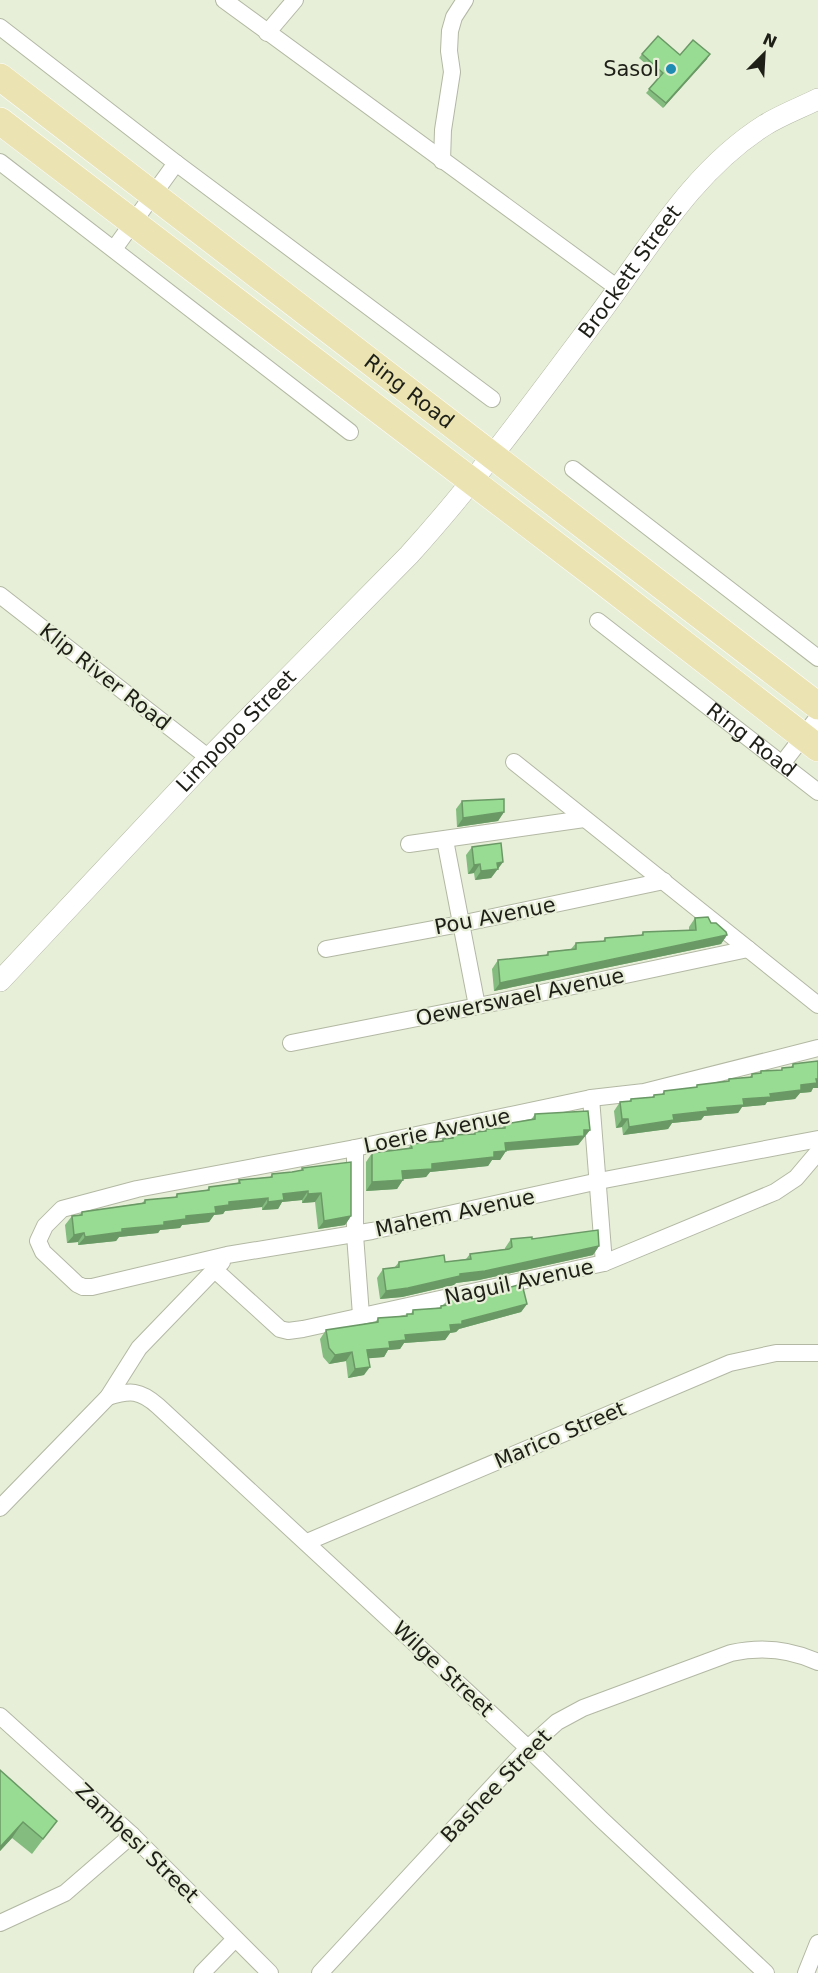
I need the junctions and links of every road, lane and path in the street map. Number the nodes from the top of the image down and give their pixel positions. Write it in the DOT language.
graph roads {
  1 [pos="224,0"];
  2 [pos="295,0"];
  3 [pos="465,0"];
  4 [pos="0,27"];
  5 [pos="267,33"];
  6 [pos="0,77"];
  7 [pos="818,99"];
  8 [pos="0,121"];
  9 [pos="442,161"];
  10 [pos="0,162"];
  11 [pos="177,163"];
  12 [pos="153,194"];
  13 [pos="132,222"];
  14 [pos="114,249"];
  15 [pos="619,288"];
  16 [pos="492,399"];
  17 [pos="350,432"];
  18 [pos="493,455"];
  19 [pos="573,469"];
  20 [pos="472,482"];
  21 [pos="0,596"];
  22 [pos="598,621"];
  23 [pos="818,658"];
  24 [pos="818,706"];
  25 [pos="813,734"];
  26 [pos="209,758"];
  27 [pos="514,762"];
  28 [pos="782,764"];
  29 [pos="818,792"];
  30 [pos="584,819"];
  31 [pos="445,840"];
  32 [pos="410,844"];
  33 [pos="664,881"];
  34 [pos="460,924"];
  35 [pos="326,949"];
  36 [pos="748,949"];
  37 [pos="0,981"];
  38 [pos="818,1005"];
  39 [pos="477,1006"];
  40 [pos="291,1043"];
  41 [pos="816,1043"];
  42 [pos="591,1098"];
  43 [pos="818,1139"];
  44 [pos="355,1148"];
  45 [pos="816,1159"];
  46 [pos="599,1181"];
  47 [pos="355,1235"];
  48 [pos="227,1256"];
  49 [pos="604,1263"];
  50 [pos="215,1270"];
  51 [pos="93,1287"];
  52 [pos="361,1315"];
  53 [pos="818,1353"];
  54 [pos="108,1397"];
  55 [pos="0,1508"];
  56 [pos="307,1542"];
  57 [pos="818,1662"];
  58 [pos="0,1716"];
  59 [pos="528,1748"];
  60 [pos="132,1835"];
  61 [pos="0,1923"];
  62 [pos="235,1939"];
  63 [pos="818,1944"];
  64 [pos="202,1973"];
  65 [pos="270,1973"];
  66 [pos="320,1973"];
  67 [pos="766,1973"];
  68 [pos="806,1973"];
  1 -- 5 [label="street"];
  2 -- 5 [label="street"];
  3 -- 9 [label="street"];
  4 -- 11 [label="street, Ring Road"];
  5 -- 9 [label="street"];
  6 -- 12 [label="main road, Ring Road"];
  7 -- 15 [label="street, Brockett Street"];
  8 -- 13 [label="main road, Ring Road"];
  9 -- 15 [label="street"];
  10 -- 14 [label="street"];
  11 -- 12 [label="street"];
  11 -- 16 [label="street, Ring Road"];
  12 -- 13 [label="street"];
  12 -- 18 [label="main road, Ring Road"];
  13 -- 14 [label="street"];
  13 -- 20 [label="main road, Ring Road"];
  14 -- 17 [label="street"];
  15 -- 18 [label="street, Brockett Street"];
  18 -- 20 [label="street, Brockett Street"];
  18 -- 24 [label="main road, Ring Road"];
  19 -- 23 [label="street"];
  20 -- 25 [label="main road, Ring Road"];
  20 -- 26 [label="street, Limpopo Street"];
  21 -- 26 [label="street, Klip River Road"];
  22 -- 28 [label="street, Ring Road"];
  25 -- 28 [label="street"];
  26 -- 37 [label="street, Limpopo Street"];
  27 -- 30 [label="street"];
  28 -- 29 [label="street, Ring Road"];
  30 -- 31 [label="street"];
  30 -- 33 [label="street"];
  31 -- 32 [label="street"];
  31 -- 34 [label="street"];
  33 -- 34 [label="street, Pou Avenue"];
  33 -- 36 [label="street"];
  34 -- 35 [label="street, Pou Avenue"];
  34 -- 39 [label="street"];
  36 -- 38 [label="street"];
  36 -- 39 [label="street, Oewerswael Avenue"];
  39 -- 40 [label="street, Oewerswael Avenue"];
  41 -- 42 [label="street, Loerie Avenue"];
  42 -- 44 [label="street, Loerie Avenue"];
  42 -- 46 [label="street"];
  43 -- 46 [label="street, Mahem Avenue"];
  44 -- 47 [label="street"];
  44 -- 51 [label="street, Loerie Avenue"];
  45 -- 49 [label="street, Naguil Avenue"];
  46 -- 47 [label="street, Mahem Avenue"];
  46 -- 49 [label="street"];
  47 -- 48 [label="street, Mahem Avenue"];
  47 -- 52 [label="street"];
  48 -- 50 [label="street"];
  48 -- 51 [label="street, Mahem Avenue"];
  49 -- 52 [label="street, Naguil Avenue"];
  50 -- 52 [label="street, Naguil Avenue"];
  50 -- 54 [label="street"];
  53 -- 56 [label="street, Marico Street"];
  54 -- 55 [label="street"];
  54 -- 56 [label="street, Wilge Street"];
  56 -- 59 [label="street, Wilge Street"];
  57 -- 59 [label="street, Bashee Street"];
  58 -- 60 [label="street, Zambesi Street"];
  59 -- 66 [label="street, Bashee Street"];
  59 -- 67 [label="street, Wilge Street"];
  60 -- 61 [label="street"];
  60 -- 62 [label="street, Zambesi Street"];
  62 -- 64 [label="street"];
  62 -- 65 [label="street, Zambesi Street"];
  63 -- 68 [label="street"];
}
